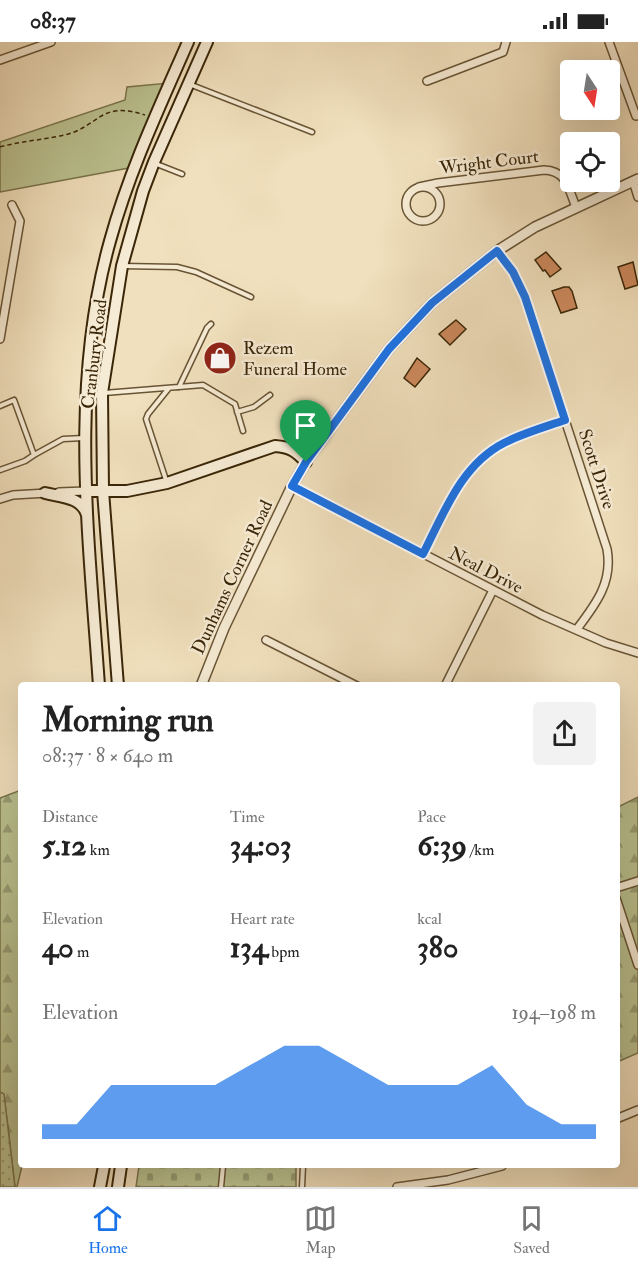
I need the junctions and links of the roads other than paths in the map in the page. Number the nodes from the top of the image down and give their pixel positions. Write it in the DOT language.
graph roads {
  1 [pos="51,42"];
  2 [pos="188,42"];
  3 [pos="207,42"];
  4 [pos="506,42"];
  5 [pos="609,42"];
  6 [pos="0,60"];
  7 [pos="427,81"];
  8 [pos="189,83"];
  9 [pos="636,116"];
  10 [pos="312,132"];
  11 [pos="154,162"];
  12 [pos="182,174"];
  13 [pos="636,180"];
  14 [pos="419,187"];
  15 [pos="638,197"];
  16 [pos="12,205"];
  17 [pos="576,207"];
  18 [pos="497,251"];
  19 [pos="122,266"];
  20 [pos="251,297"];
  21 [pos="2,320"];
  22 [pos="211,324"];
  23 [pos="0,339"];
  24 [pos="179,387"];
  25 [pos="169,388"];
  26 [pos="102,393"];
  27 [pos="270,395"];
  28 [pos="0,406"];
  29 [pos="237,412"];
  30 [pos="565,420"];
  31 [pos="243,431"];
  32 [pos="86,438"];
  33 [pos="35,455"];
  34 [pos="306,462"];
  35 [pos="0,470"];
  36 [pos="167,483"];
  37 [pos="292,486"];
  38 [pos="102,490"];
  39 [pos="86,491"];
  40 [pos="45,493"];
  41 [pos="0,499"];
  42 [pos="88,519"];
  43 [pos="423,554"];
  44 [pos="493,590"];
  45 [pos="577,629"];
  46 [pos="266,640"];
  47 [pos="638,653"];
  48 [pos="99,682"];
  49 [pos="118,682"];
  50 [pos="203,682"];
  51 [pos="349,682"];
  52 [pos="447,682"];
  53 [pos="638,881"];
  54 [pos="620,887"];
  55 [pos="620,910"];
  56 [pos="638,964"];
  57 [pos="638,1110"];
  58 [pos="620,1117"];
  59 [pos="104,1168"];
  60 [pos="122,1168"];
  61 [pos="223,1168"];
  62 [pos="303,1168"];
  63 [pos="496,1168"];
  64 [pos="450,1183"];
  65 [pos="100,1187"];
  66 [pos="118,1187"];
  67 [pos="221,1187"];
  68 [pos="302,1187"];
  69 [pos="397,1187"];
  1 -- 6 [label="street"];
  2 -- 32 [label="main road, Cranbury Road"];
  3 -- 8 [label="main road, Cranbury Road"];
  4 -- 7 [label="street"];
  5 -- 9 [label="street"];
  8 -- 10 [label="lane"];
  8 -- 11 [label="main road, Cranbury Road"];
  11 -- 12 [label="lane"];
  11 -- 19 [label="main road, Cranbury Road"];
  13 -- 15 [label="street"];
  13 -- 17 [label="street, Dunhams Corner Road"];
  14 -- 14 [label="street, Wright Court"];
  14 -- 17 [label="street, Wright Court"];
  16 -- 21 [label="street"];
  17 -- 18 [label="street, Dunhams Corner Road"];
  18 -- 30 [label="street, Scott Drive"];
  18 -- 34 [label="street, Dunhams Corner Road"];
  19 -- 20 [label="lane"];
  19 -- 26 [label="main road, Cranbury Road"];
  21 -- 23 [label="street"];
  22 -- 24 [label="lane"];
  24 -- 25 [label="lane"];
  24 -- 29 [label="lane"];
  25 -- 26 [label="lane"];
  25 -- 36 [label="lane"];
  26 -- 38 [label="main road, Cranbury Road"];
  27 -- 29 [label="lane"];
  28 -- 33 [label="lane"];
  29 -- 31 [label="lane"];
  30 -- 43 [label="street"];
  30 -- 45 [label="street, Scott Drive"];
  32 -- 33 [label="lane"];
  32 -- 39 [label="main road, Cranbury Road"];
  33 -- 35 [label="lane"];
  34 -- 36 [label="main road"];
  34 -- 37 [label="street, Dunhams Corner Road"];
  36 -- 38 [label="main road"];
  37 -- 43 [label="street, Neal Drive"];
  37 -- 50 [label="street, Dunhams Corner Road"];
  38 -- 39 [label="main road"];
  38 -- 49 [label="main road, Cranbury Road"];
  39 -- 40 [label="street"];
  39 -- 42 [label="main road, Cranbury Road"];
  40 -- 41 [label="street"];
  40 -- 42 [label="main road"];
  42 -- 48 [label="main road, Cranbury Road"];
  43 -- 44 [label="street, Neal Drive"];
  44 -- 45 [label="street, Neal Drive"];
  44 -- 52 [label="street"];
  45 -- 47 [label="street, Neal Drive"];
  46 -- 51 [label="street"];
  53 -- 54 [label="street"];
  55 -- 56 [label="street"];
  57 -- 58 [label="street"];
  59 -- 65 [label="main road"];
  60 -- 66 [label="main road"];
  61 -- 67 [label="lane"];
  62 -- 68 [label="lane"];
  63 -- 64 [label="street"];
  64 -- 69 [label="street"];
}
